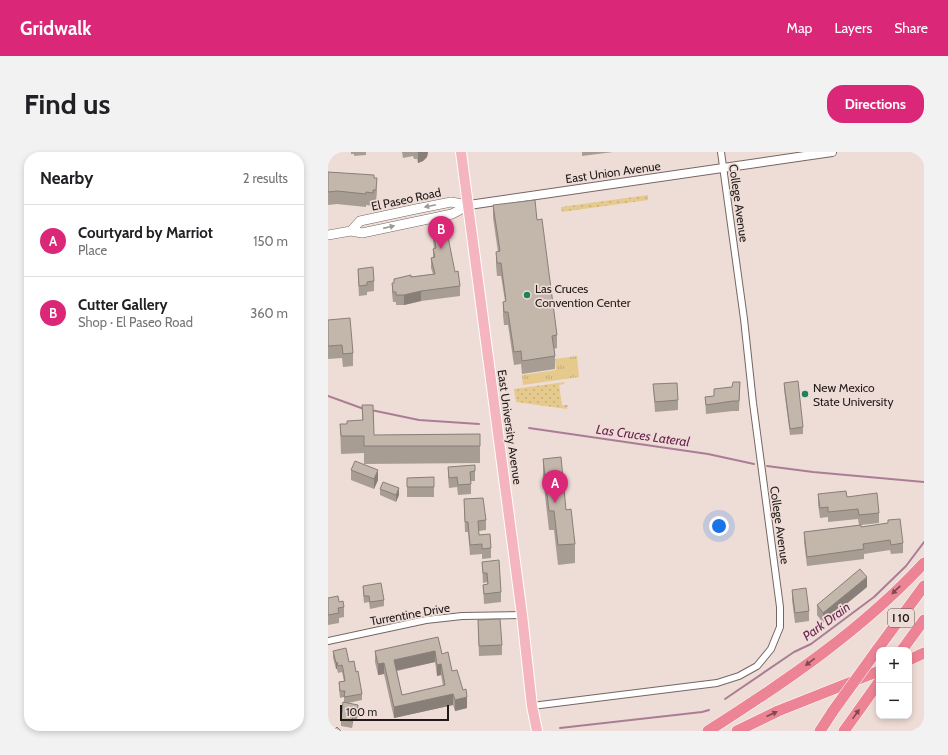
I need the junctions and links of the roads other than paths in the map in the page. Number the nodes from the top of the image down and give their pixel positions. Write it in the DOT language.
graph roads {
  1 [pos="461,152"];
  2 [pos="721,152"];
  3 [pos="832,152"];
  4 [pos="723,168"];
  5 [pos="468,205"];
  6 [pos="328,235"];
  7 [pos="924,563"];
  8 [pos="924,586"];
  9 [pos="522,615"];
  10 [pos="924,620"];
  11 [pos="328,641"];
  12 [pos="904,647"];
  13 [pos="924,653"];
  14 [pos="912,659"];
  15 [pos="876,672"];
  16 [pos="878,683"];
  17 [pos="532,706"];
  18 [pos="531,731"];
  19 [pos="537,731"];
  20 [pos="708,731"];
  21 [pos="737,731"];
  22 [pos="820,731"];
  23 [pos="844,731"];
  1 -- 5 [label="main road, East University Avenue"];
  2 -- 4 [label="street, College Avenue"];
  3 -- 4 [label="street, East Union Avenue"];
  4 -- 5 [label="street, East Union Avenue"];
  4 -- 17 [label="street, College Avenue"];
  5 -- 6 [label="main road, El Paseo Road"];
  5 -- 9 [label="main road, East University Avenue"];
  7 -- 20 [label="highway, one-way"];
  8 -- 22 [label="highway, I 10, bridge"];
  9 -- 11 [label="street, Turrentine Drive"];
  9 -- 17 [label="main road, East University Avenue"];
  10 -- 12 [label="highway, I 10"];
  13 -- 14 [label="highway"];
  21 -- 15 [label="highway, one-way"];
  23 -- 16 [label="highway, one-way"];
  17 -- 18 [label="main road, East University Avenue"];
  17 -- 19 [label="main road, East University Avenue"];
}
